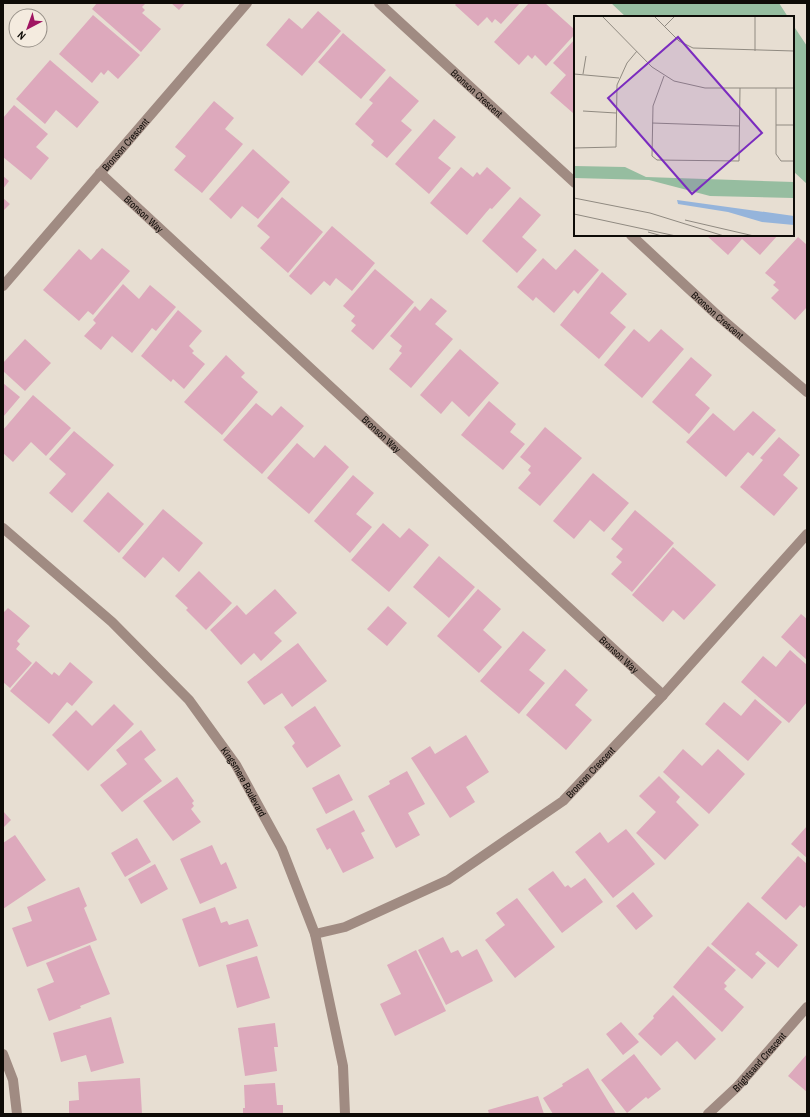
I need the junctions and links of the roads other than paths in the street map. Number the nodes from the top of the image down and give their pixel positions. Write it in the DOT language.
graph roads {
  1 [pos="247,3"];
  2 [pos="379,3"];
  3 [pos="100,174"];
  4 [pos="574,182"];
  5 [pos="632,236"];
  6 [pos="3,286"];
  7 [pos="807,392"];
  8 [pos="3,528"];
  9 [pos="807,534"];
  10 [pos="662,695"];
  11 [pos="315,934"];
  12 [pos="807,1007"];
  13 [pos="3,1054"];
  14 [pos="17,1114"];
  15 [pos="346,1114"];
  16 [pos="708,1114"];
  1 -- 3 [label="street, Bronson Crescent"];
  2 -- 4 [label="street, Bronson Crescent"];
  3 -- 6 [label="street, Bronson Crescent"];
  3 -- 10 [label="street, Bronson Way"];
  5 -- 7 [label="street, Bronson Crescent"];
  8 -- 11 [label="street, Kingsmere Boulevard"];
  9 -- 10 [label="street, Bronson Crescent"];
  10 -- 11 [label="street, Bronson Crescent"];
  11 -- 15 [label="street, Kingsmere Boulevard"];
  12 -- 16 [label="street, Brightsand Crescent"];
  13 -- 14 [label="street"];
}
